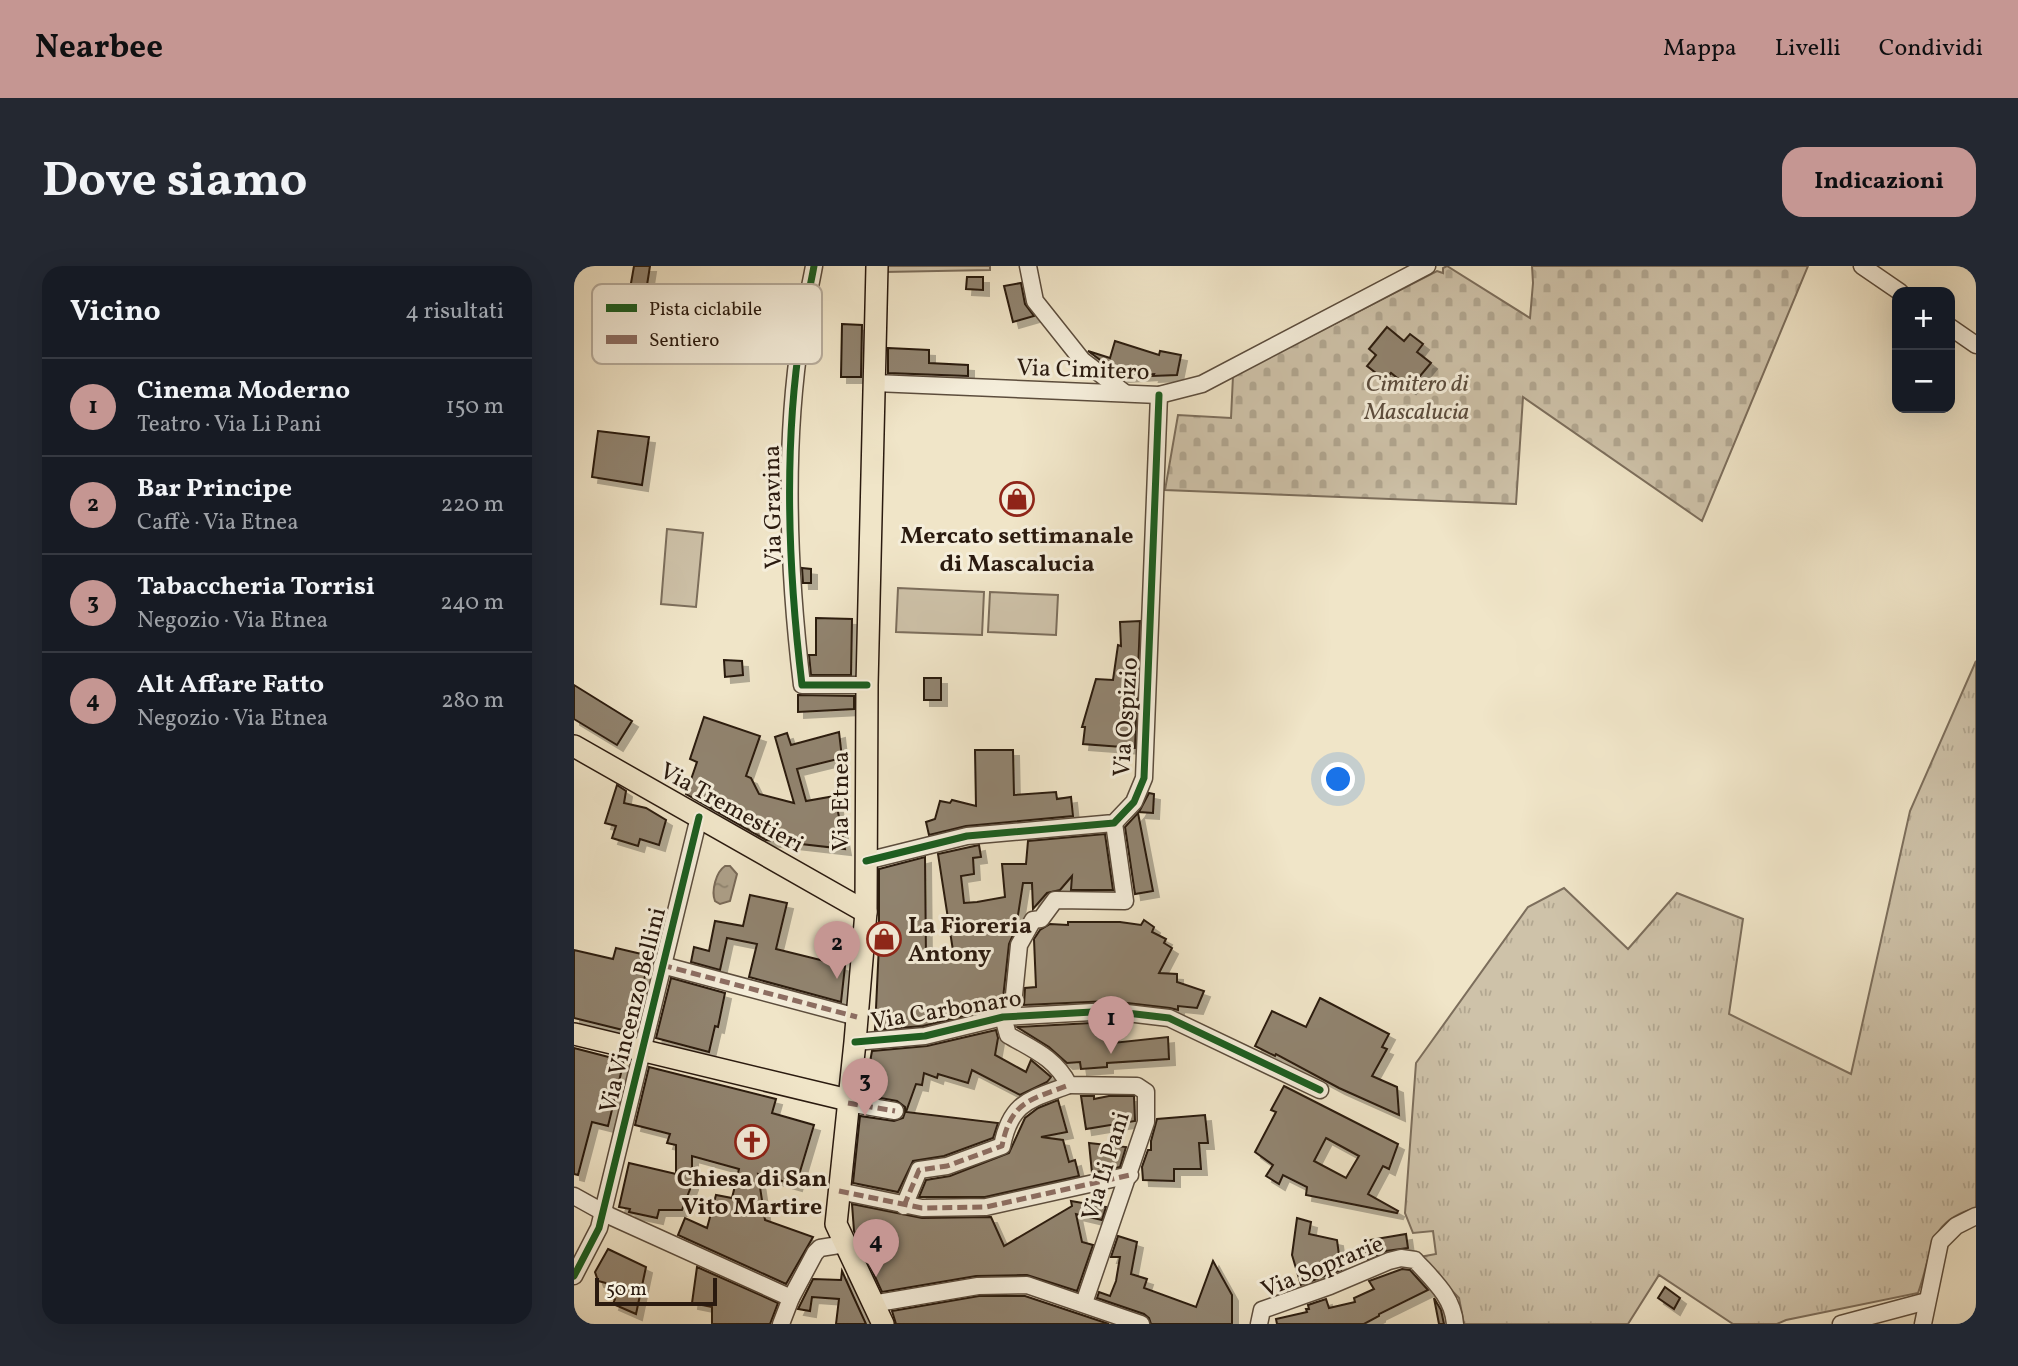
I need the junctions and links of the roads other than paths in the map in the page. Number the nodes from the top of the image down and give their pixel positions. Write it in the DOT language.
graph roads {
  1 [pos="814,266"];
  2 [pos="877,266"];
  3 [pos="1028,266"];
  4 [pos="1427,266"];
  5 [pos="1861,266"];
  6 [pos="811,284"];
  7 [pos="1892,287"];
  8 [pos="1955,330"];
  9 [pos="1976,345"];
  10 [pos="798,364"];
  11 [pos="875,383"];
  12 [pos="1125,393"];
  13 [pos="1159,395"];
  14 [pos="867,685"];
  15 [pos="574,746"];
  16 [pos="699,817"];
  17 [pos="1114,823"];
  18 [pos="866,861"];
  19 [pos="866,912"];
  20 [pos="662,965"];
  21 [pos="1007,1016"];
  22 [pos="857,1017"];
  23 [pos="574,1034"];
  24 [pos="855,1042"];
  25 [pos="641,1051"];
  26 [pos="1069,1085"];
  27 [pos="1320,1090"];
  28 [pos="848,1101"];
  29 [pos="895,1111"];
  30 [pos="1130,1175"];
  31 [pos="839,1191"];
  32 [pos="574,1196"];
  33 [pos="904,1206"];
  34 [pos="603,1212"];
  35 [pos="1976,1216"];
  36 [pos="845,1244"];
  37 [pos="574,1276"];
  38 [pos="790,1298"];
  39 [pos="1927,1301"];
  40 [pos="1084,1303"];
  41 [pos="872,1304"];
  42 [pos="1868,1321"];
  43 [pos="781,1324"];
  44 [pos="883,1324"];
  45 [pos="1141,1324"];
  46 [pos="1259,1324"];
  47 [pos="1455,1324"];
  48 [pos="1841,1324"];
  49 [pos="1923,1324"];
  1 -- 6 [label="street, Via Gravina"];
  2 -- 11 [label="main road, Via Etnea"];
  3 -- 12 [label="street"];
  4 -- 13 [label="street, Via Cimitero"];
  5 -- 7 [label="street"];
  8 -- 9 [label="street"];
  10 -- 14 [label="street, Via Gravina"];
  11 -- 12 [label="street, Via Cimitero"];
  11 -- 14 [label="main road, Via Etnea"];
  12 -- 13 [label="street, Via Cimitero"];
  13 -- 17 [label="street, Via Ospizio"];
  14 -- 18 [label="main road, Via Etnea"];
  15 -- 16 [label="main road, Via Tremestieri"];
  16 -- 19 [label="main road, Via Tremestieri"];
  16 -- 20 [label="street, Via Vincenzo Bellini"];
  17 -- 18 [label="street"];
  17 -- 21 [label="street"];
  18 -- 19 [label="main road, Via Etnea"];
  19 -- 22 [label="main road, Via Etnea"];
  20 -- 22 [label="street"];
  20 -- 25 [label="street, Via Vincenzo Bellini"];
  21 -- 24 [label="street, Via Carbonaro"];
  21 -- 26 [label="street"];
  21 -- 27 [label="street, Via Carbonaro"];
  22 -- 24 [label="main road, Via Etnea"];
  23 -- 25 [label="main road"];
  24 -- 28 [label="main road, Via Etnea"];
  25 -- 28 [label="main road"];
  25 -- 34 [label="street, Via Vincenzo Bellini"];
  26 -- 30 [label="street, Via Li Pani"];
  26 -- 33 [label="street"];
  28 -- 29 [label="street"];
  28 -- 31 [label="main road, Via Etnea"];
  30 -- 33 [label="street"];
  30 -- 40 [label="street, Via Li Pani"];
  31 -- 33 [label="street"];
  31 -- 36 [label="main road, Via Etnea"];
  32 -- 34 [label="street"];
  34 -- 37 [label="street, Via Vincenzo Bellini"];
  34 -- 38 [label="street"];
  35 -- 39 [label="street"];
  36 -- 38 [label="street"];
  36 -- 41 [label="main road, Via Etnea"];
  38 -- 43 [label="street"];
  39 -- 42 [label="street"];
  39 -- 49 [label="street"];
  40 -- 41 [label="street"];
  40 -- 45 [label="street"];
  41 -- 44 [label="main road, Via Etnea"];
  42 -- 48 [label="street"];
  46 -- 47 [label="street, Via Soprarie"];
}
